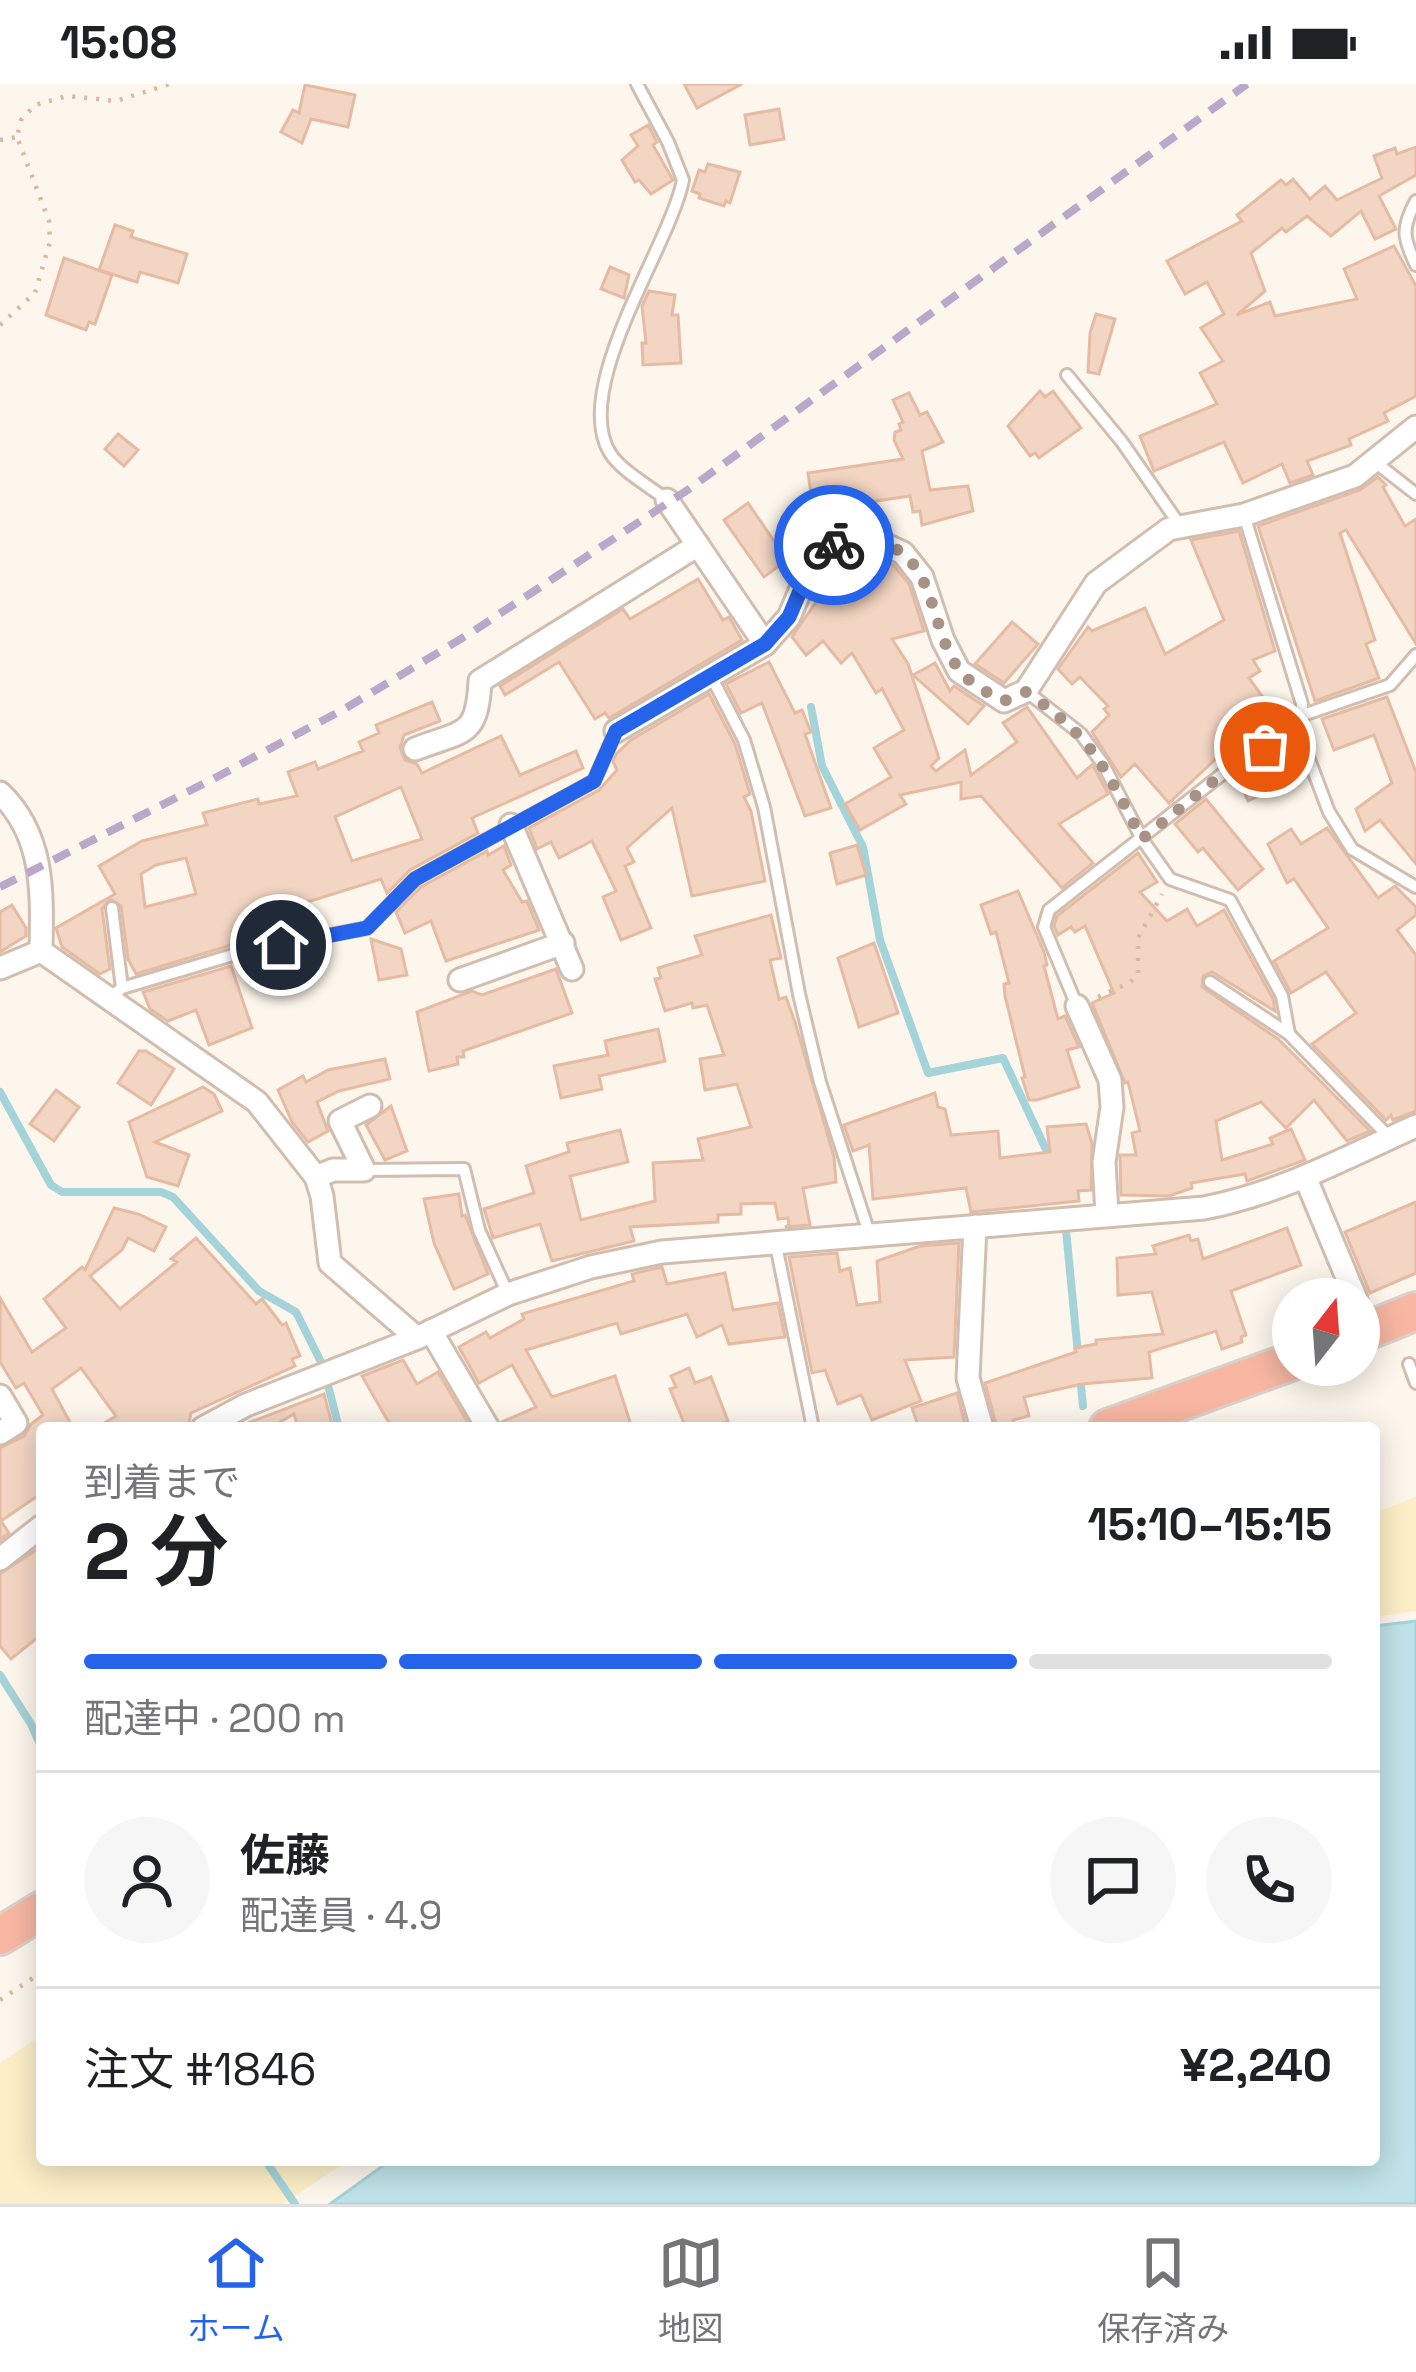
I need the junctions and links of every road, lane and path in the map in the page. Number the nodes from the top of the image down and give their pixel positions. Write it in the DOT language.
graph roads {
  1 [pos="170,84"];
  2 [pos="637,84"];
  3 [pos="17,137"];
  4 [pos="0,140"];
  5 [pos="1416,201"];
  6 [pos="1416,266"];
  7 [pos="0,325"];
  8 [pos="1066,375"];
  9 [pos="1416,427"];
  10 [pos="1373,460"];
  11 [pos="1416,494"];
  12 [pos="667,500"];
  13 [pos="1244,515"];
  14 [pos="1179,524"];
  15 [pos="698,545"];
  16 [pos="765,644"];
  17 [pos="1416,656"];
  18 [pos="711,676"];
  19 [pos="1026,692"];
  20 [pos="1302,721"];
  21 [pos="616,731"];
  22 [pos="415,749"];
  23 [pos="0,793"];
  24 [pos="512,825"];
  25 [pos="1142,839"];
  26 [pos="1171,879"];
  27 [pos="1416,887"];
  28 [pos="112,908"];
  29 [pos="562,943"];
  30 [pos="41,951"];
  31 [pos="0,968"];
  32 [pos="572,969"];
  33 [pos="460,980"];
  34 [pos="1210,982"];
  35 [pos="114,994"];
  36 [pos="1077,1006"];
  37 [pos="1289,1034"];
  38 [pos="370,1106"];
  39 [pos="1416,1126"];
  40 [pos="1390,1138"];
  41 [pos="364,1169"];
  42 [pos="316,1177"];
  43 [pos="1306,1180"];
  44 [pos="1107,1214"];
  45 [pos="975,1226"];
  46 [pos="869,1232"];
  47 [pos="776,1245"];
  48 [pos="1345,1278"];
  49 [pos="508,1294"];
  50 [pos="1416,1311"];
  51 [pos="1380,1315"];
  52 [pos="424,1334"];
  53 [pos="1409,1364"];
  54 [pos="1272,1369"];
  55 [pos="1416,1383"];
  56 [pos="0,1396"];
  57 [pos="214,1422"];
  58 [pos="484,1422"];
  59 [pos="812,1422"];
  60 [pos="980,1422"];
  61 [pos="1125,1422"];
  62 [pos="0,1432"];
  63 [pos="36,1531"];
  64 [pos="0,1559"];
  65 [pos="36,1914"];
  66 [pos="0,1936"];
  67 [pos="36,1976"];
  68 [pos="0,2000"];
  1 -- 3 [label="path"];
  2 -- 12 [label="lane"];
  3 -- 4 [label="path"];
  3 -- 7 [label="path"];
  5 -- 6 [label="lane"];
  8 -- 14 [label="lane"];
  9 -- 10 [label="street"];
  10 -- 11 [label="lane"];
  10 -- 13 [label="street"];
  12 -- 15 [label="street"];
  13 -- 14 [label="street"];
  13 -- 20 [label="lane"];
  14 -- 19 [label="street"];
  15 -- 16 [label="street"];
  15 -- 22 [label="street"];
  16 -- 18 [label="street"];
  16 -- 19 [label="street"];
  17 -- 20 [label="lane"];
  18 -- 21 [label="street"];
  18 -- 46 [label="lane"];
  19 -- 25 [label="lane"];
  20 -- 25 [label="lane"];
  20 -- 27 [label="lane"];
  21 -- 24 [label="lane"];
  23 -- 30 [label="street"];
  24 -- 29 [label="street"];
  24 -- 35 [label="lane"];
  25 -- 26 [label="lane"];
  25 -- 36 [label="lane"];
  26 -- 36 [label="path"];
  26 -- 37 [label="lane"];
  28 -- 35 [label="lane"];
  29 -- 32 [label="street"];
  29 -- 33 [label="street"];
  30 -- 31 [label="street"];
  30 -- 35 [label="street"];
  34 -- 37 [label="lane"];
  35 -- 42 [label="street"];
  36 -- 44 [label="street"];
  37 -- 40 [label="lane"];
  38 -- 41 [label="street"];
  39 -- 40 [label="street"];
  40 -- 43 [label="street"];
  41 -- 42 [label="street"];
  41 -- 49 [label="lane"];
  42 -- 52 [label="street"];
  43 -- 44 [label="street"];
  43 -- 48 [label="street"];
  44 -- 45 [label="street"];
  45 -- 46 [label="street"];
  45 -- 60 [label="street"];
  46 -- 47 [label="street"];
  47 -- 49 [label="street"];
  47 -- 59 [label="lane"];
  49 -- 52 [label="street"];
  50 -- 51 [label="highway"];
  52 -- 57 [label="street"];
  52 -- 58 [label="street"];
  53 -- 55 [label="lane"];
  54 -- 61 [label="highway"];
  56 -- 62 [label="street"];
  63 -- 64 [label="street"];
  65 -- 66 [label="highway"];
  67 -- 68 [label="path"];
}
